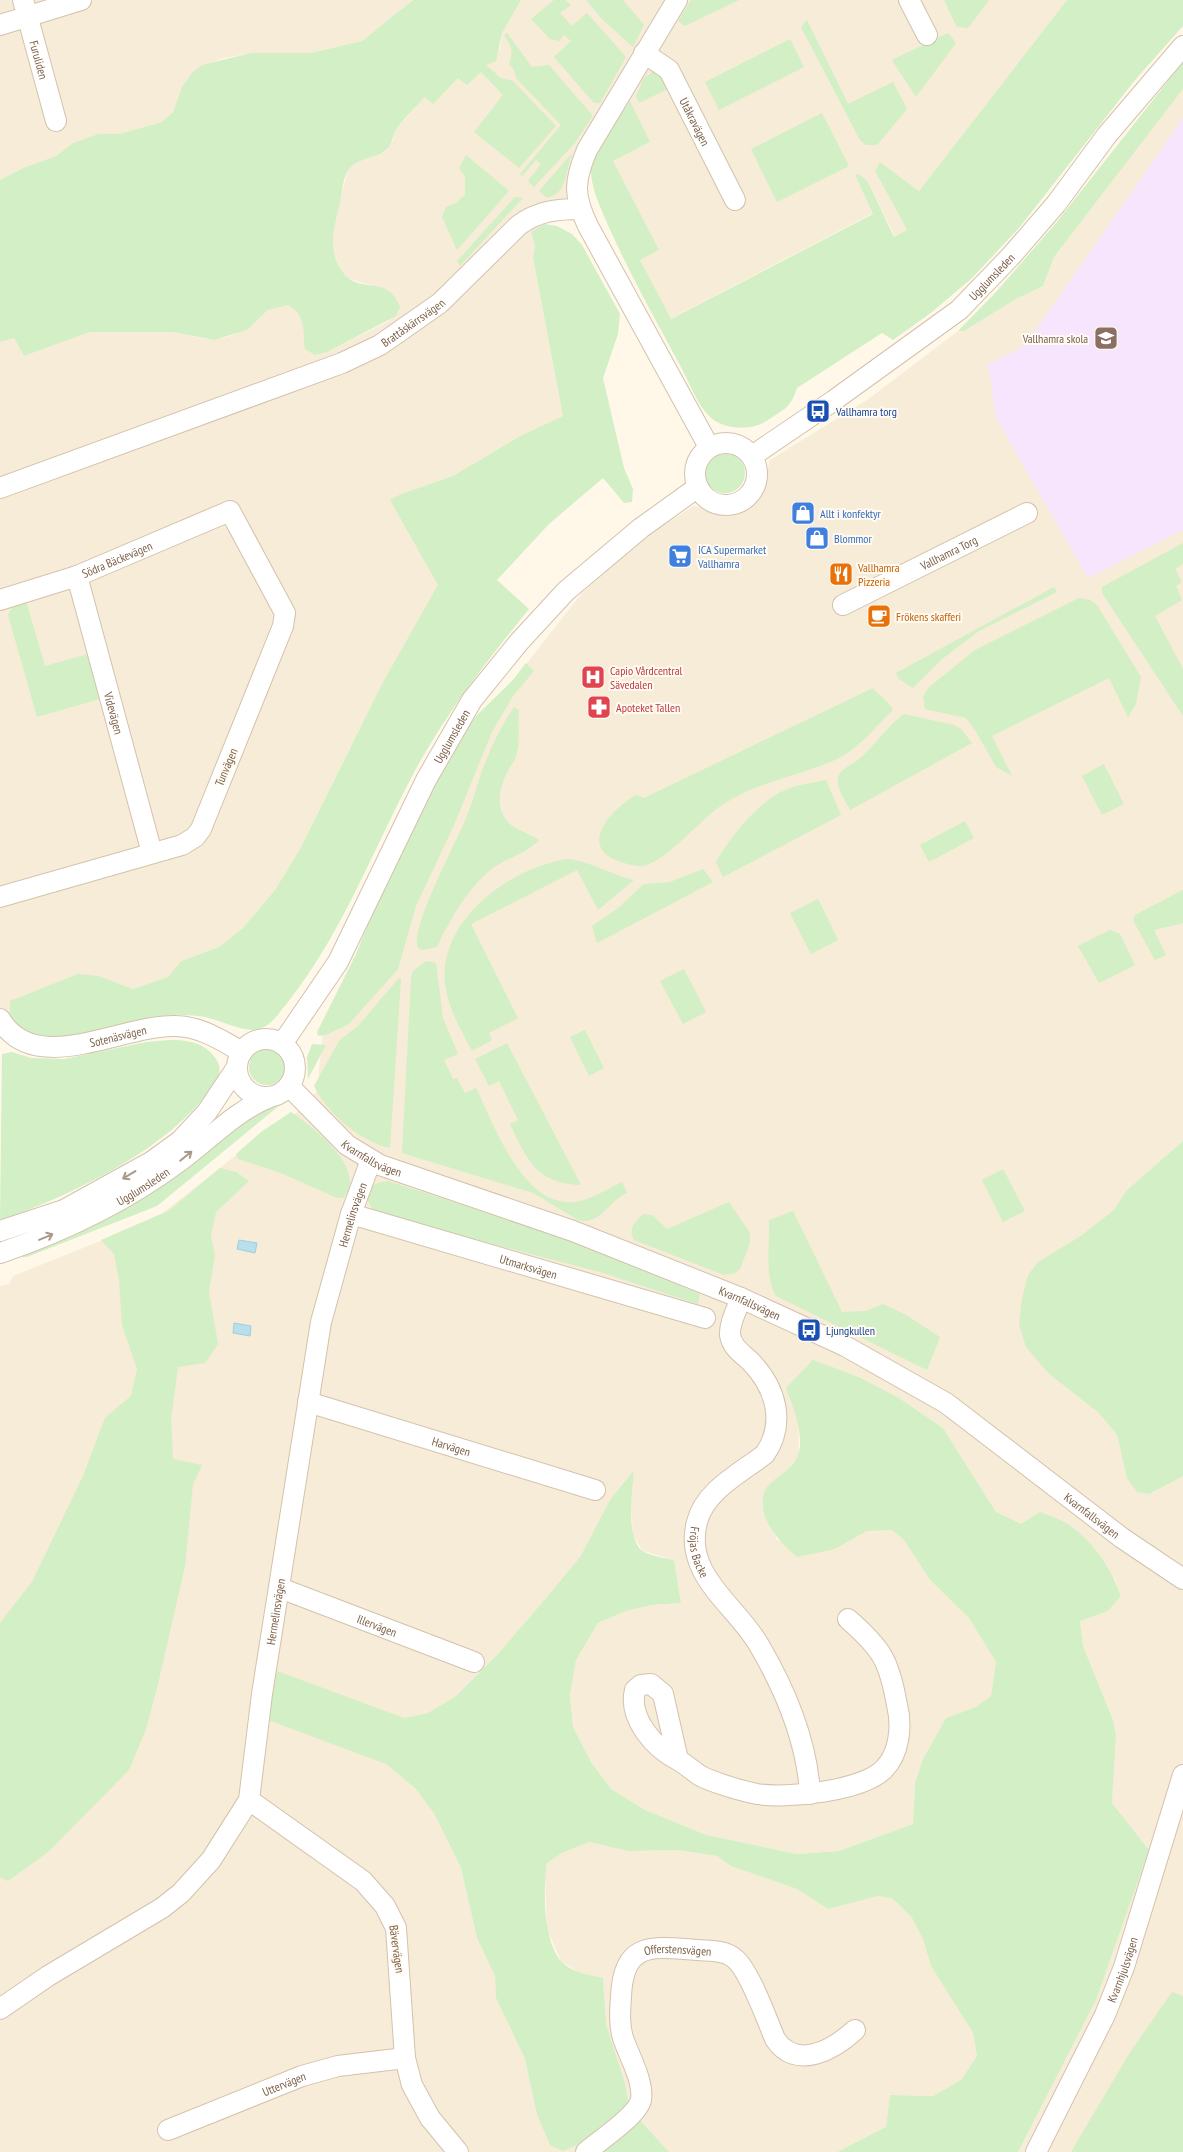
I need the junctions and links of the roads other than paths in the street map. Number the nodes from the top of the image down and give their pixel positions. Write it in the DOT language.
graph roads {
  1 [pos="81,0"];
  2 [pos="677,0"];
  3 [pos="909,0"];
  4 [pos="25,8"];
  5 [pos="0,25"];
  6 [pos="927,35"];
  7 [pos="1183,46"];
  8 [pos="644,53"];
  9 [pos="56,121"];
  10 [pos="734,200"];
  11 [pos="580,209"];
  12 [pos="709,448"];
  13 [pos="752,456"];
  14 [pos="698,487"];
  15 [pos="0,488"];
  16 [pos="230,511"];
  17 [pos="1027,513"];
  18 [pos="77,576"];
  19 [pos="0,600"];
  20 [pos="843,606"];
  21 [pos="152,853"];
  22 [pos="0,897"];
  23 [pos="3,1032"];
  24 [pos="282,1044"];
  25 [pos="239,1060"];
  26 [pos="289,1086"];
  27 [pos="270,1097"];
  28 [pos="370,1160"];
  29 [pos="352,1214"];
  30 [pos="0,1231"];
  31 [pos="0,1253"];
  32 [pos="740,1298"];
  33 [pos="705,1318"];
  34 [pos="308,1402"];
  35 [pos="595,1490"];
  36 [pos="1183,1578"];
  37 [pos="280,1588"];
  38 [pos="848,1619"];
  39 [pos="474,1662"];
  40 [pos="678,1760"];
  41 [pos="1183,1775"];
  42 [pos="810,1794"];
  43 [pos="249,1800"];
  44 [pos="0,2009"];
  45 [pos="854,2030"];
  46 [pos="405,2058"];
  47 [pos="168,2130"];
  48 [pos="458,2152"];
  49 [pos="586,2152"];
  50 [pos="1036,2152"];
  1 -- 4 [label="street"];
  2 -- 8 [label="street"];
  3 -- 6 [label="street"];
  4 -- 5 [label="street"];
  4 -- 9 [label="street, Furuliden"];
  7 -- 13 [label="street, Ugglumsleden"];
  8 -- 10 [label="street, Utåkravägen"];
  8 -- 11 [label="street"];
  11 -- 12 [label="street"];
  11 -- 15 [label="street, Brattåskärrsvägen"];
  12 -- 13 [label="street"];
  12 -- 14 [label="street"];
  13 -- 14 [label="street"];
  14 -- 24 [label="street, Ugglumsleden"];
  16 -- 18 [label="street, Södra Bäckevägen"];
  16 -- 21 [label="street, Tunvägen"];
  17 -- 20 [label="street, Vallhamra Torg"];
  18 -- 19 [label="street, Södra Bäckevägen"];
  18 -- 21 [label="street, Videvägen"];
  21 -- 22 [label="street, Tunvägen"];
  23 -- 25 [label="street, Sotenäsvägen"];
  24 -- 25 [label="street, Ugglumsleden"];
  24 -- 26 [label="street"];
  25 -- 27 [label="street"];
  25 -- 30 [label="street, Ugglumsleden, one-way"];
  26 -- 27 [label="street, Ugglumsleden"];
  26 -- 28 [label="street, Kvarnfallsvägen"];
  31 -- 27 [label="street, Ugglumsleden, one-way"];
  28 -- 29 [label="street, Hermelinsvägen"];
  28 -- 32 [label="street, Kvarnfallsvägen"];
  29 -- 33 [label="street, Utmarksvägen"];
  29 -- 34 [label="street, Hermelinsvägen"];
  32 -- 36 [label="street, Kvarnfallsvägen"];
  32 -- 42 [label="street, Fröjas Backe"];
  34 -- 35 [label="street, Harvägen"];
  34 -- 37 [label="street, Hermelinsvägen"];
  37 -- 39 [label="street, Illervägen"];
  37 -- 43 [label="street, Hermelinsvägen"];
  38 -- 42 [label="street"];
  40 -- 42 [label="street"];
  41 -- 50 [label="street, Kvarnhjulsvägen"];
  43 -- 44 [label="street, Hermelinsvägen"];
  43 -- 46 [label="street, Bävervägen"];
  45 -- 49 [label="street, Offerstensvägen"];
  46 -- 47 [label="street, Uttervägen"];
  46 -- 48 [label="street, Bävervägen"];
}
